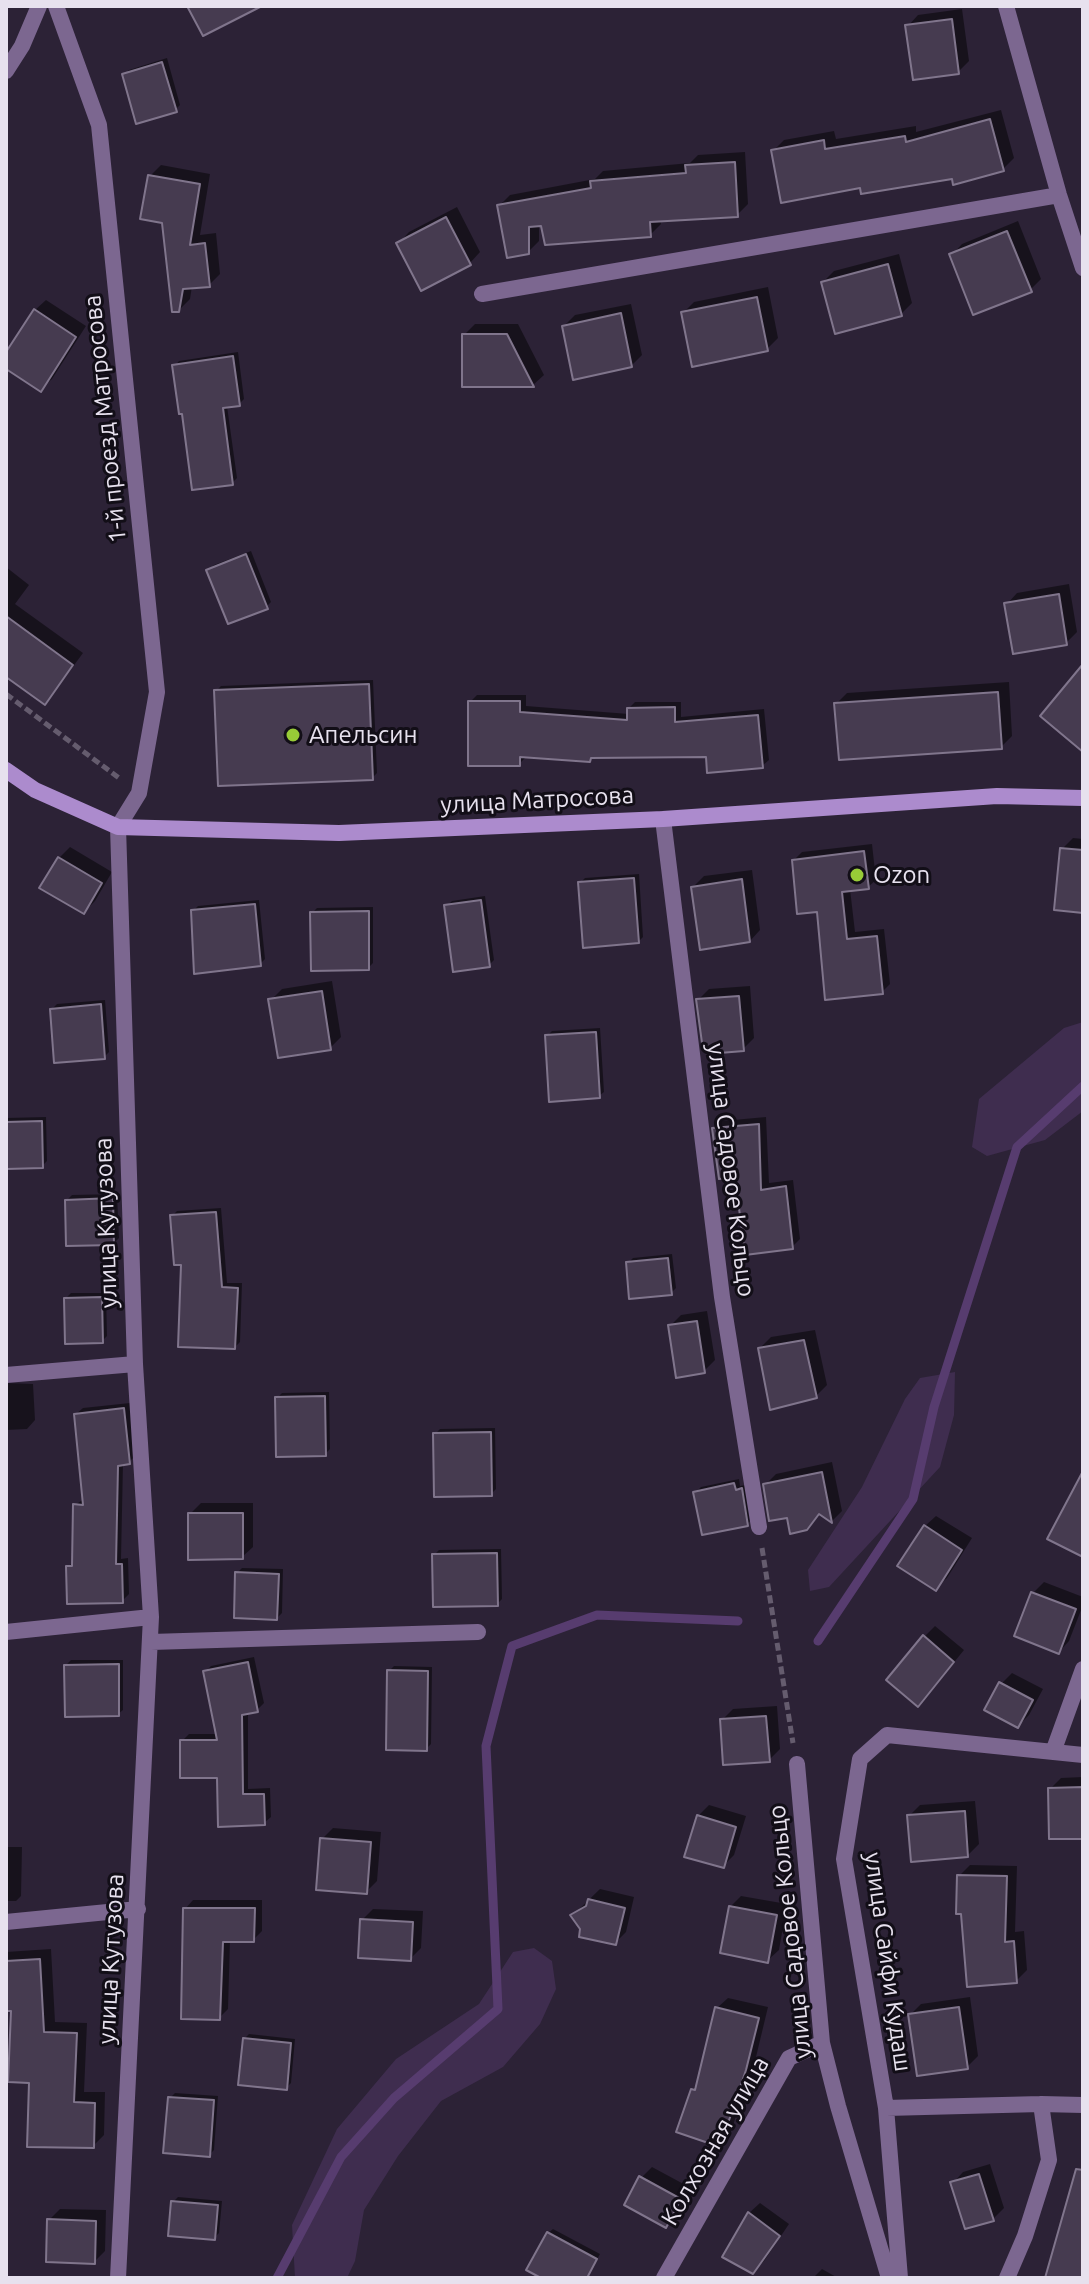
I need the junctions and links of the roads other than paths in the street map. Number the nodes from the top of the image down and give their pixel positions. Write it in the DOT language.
graph roads {
  1 [pos="39,6"];
  2 [pos="56,6"];
  3 [pos="1006,6"];
  4 [pos="6,71"];
  5 [pos="1059,195"];
  6 [pos="1083,268"];
  7 [pos="482,294"];
  8 [pos="6,770"];
  9 [pos="1083,798"];
  10 [pos="663,819"];
  11 [pos="118,827"];
  12 [pos="135,1364"];
  13 [pos="6,1375"];
  14 [pos="759,1527"];
  15 [pos="151,1617"];
  16 [pos="6,1632"];
  17 [pos="478,1632"];
  18 [pos="151,1642"];
  19 [pos="1083,1669"];
  20 [pos="1053,1752"];
  21 [pos="1083,1755"];
  22 [pos="797,1764"];
  23 [pos="138,1909"];
  24 [pos="6,1922"];
  25 [pos="822,2043"];
  26 [pos="1041,2104"];
  27 [pos="1083,2105"];
  28 [pos="886,2108"];
  29 [pos="118,2278"];
  30 [pos="664,2278"];
  31 [pos="889,2278"];
  32 [pos="900,2278"];
  33 [pos="1007,2278"];
  1 -- 4 [label="street"];
  2 -- 11 [label="street, 1-й проезд Матросова"];
  3 -- 5 [label="street"];
  5 -- 6 [label="street"];
  5 -- 7 [label="street"];
  8 -- 11 [label="main road, улица Матросова"];
  9 -- 10 [label="main road, улица Матросова"];
  10 -- 11 [label="main road, улица Матросова"];
  10 -- 14 [label="street, улица Садовое Кольцо"];
  11 -- 12 [label="street, улица Кутузова"];
  12 -- 13 [label="street"];
  12 -- 15 [label="street, улица Кутузова"];
  15 -- 16 [label="street"];
  15 -- 18 [label="street, улица Кутузова"];
  17 -- 18 [label="street"];
  18 -- 23 [label="street, улица Кутузова"];
  19 -- 20 [label="street"];
  20 -- 21 [label="street, улица Сайфи Кудаш"];
  20 -- 28 [label="street, улица Сайфи Кудаш"];
  22 -- 25 [label="street, улица Садовое Кольцо"];
  23 -- 24 [label="street"];
  23 -- 29 [label="street, улица Кутузова"];
  25 -- 30 [label="street, Колхозная улица"];
  25 -- 31 [label="street, улица Садовое Кольцо"];
  26 -- 27 [label="street"];
  26 -- 28 [label="street"];
  26 -- 33 [label="street"];
  28 -- 32 [label="street, улица Сайфи Кудаш"];
}
